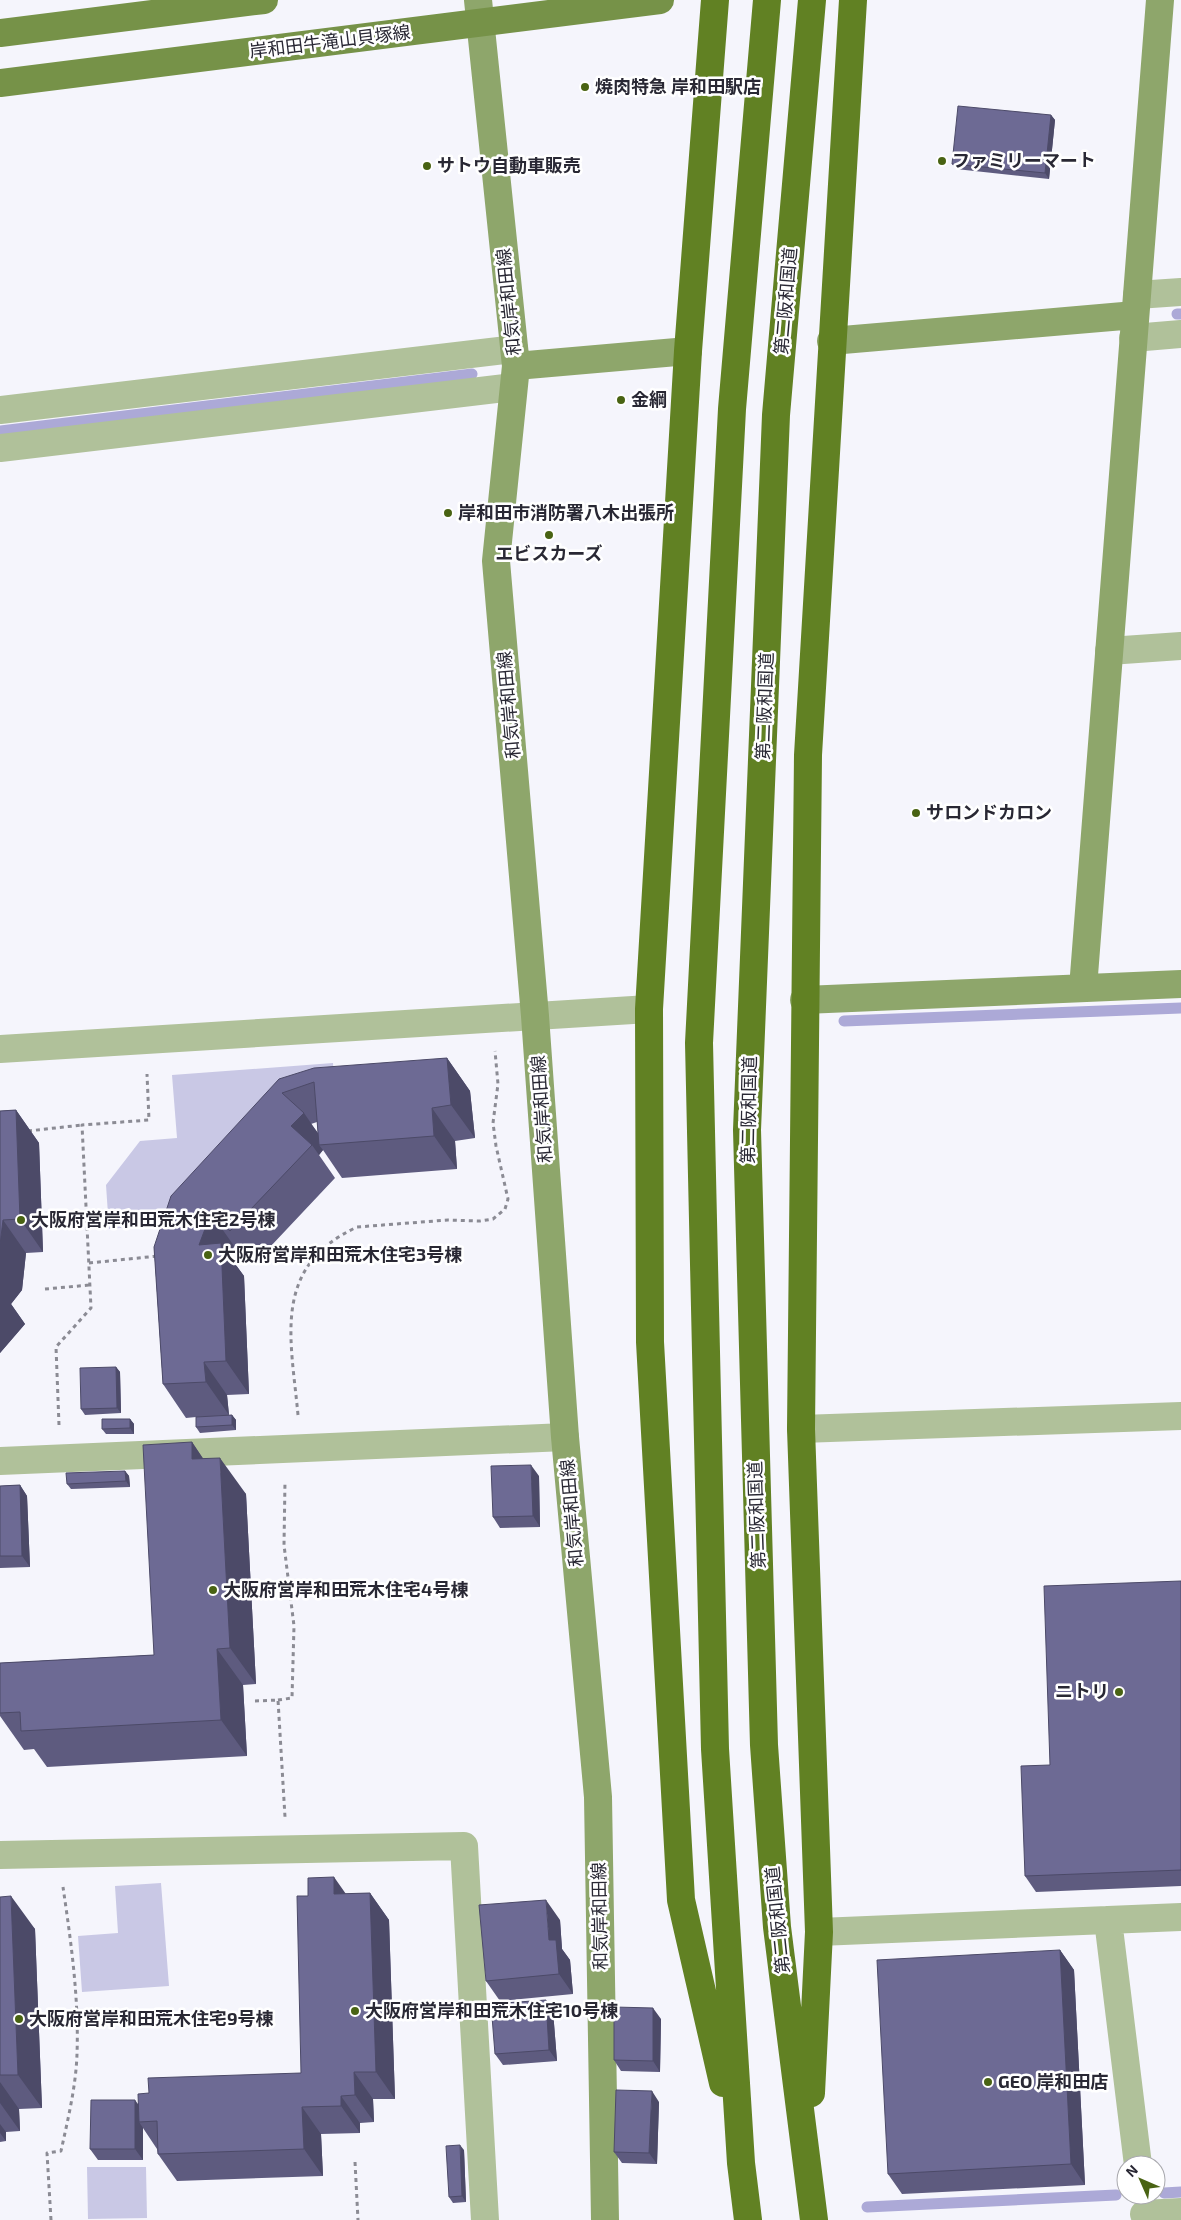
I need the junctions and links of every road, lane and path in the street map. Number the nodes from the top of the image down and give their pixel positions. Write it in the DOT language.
graph roads {
  1 [pos="264,0"];
  2 [pos="660,0"];
  3 [pos="715,0"];
  4 [pos="766,0"];
  5 [pos="812,0"];
  6 [pos="853,0"];
  7 [pos="1160,0"];
  8 [pos="479,12"];
  9 [pos="0,33"];
  10 [pos="0,83"];
  11 [pos="1181,292"];
  12 [pos="1135,316"];
  13 [pos="1181,334"];
  14 [pos="831,341"];
  15 [pos="688,351"];
  16 [pos="514,367"];
  17 [pos="0,410"];
  18 [pos="0,448"];
  19 [pos="1181,646"];
  20 [pos="1109,651"];
  21 [pos="1181,984"];
  22 [pos="1083,988"];
  23 [pos="804,1000"];
  24 [pos="649,1009"];
  25 [pos="535,1016"];
  26 [pos="490,1019"];
  27 [pos="146,1040"];
  28 [pos="0,1049"];
  29 [pos="82,1126"];
  30 [pos="19,1132"];
  31 [pos="165,1256"];
  32 [pos="89,1263"];
  33 [pos="90,1286"];
  34 [pos="46,1289"];
  35 [pos="1181,1416"];
  36 [pos="801,1429"];
  37 [pos="565,1437"];
  38 [pos="294,1448"];
  39 [pos="61,1458"];
  40 [pos="0,1461"];
  41 [pos="278,1700"];
  42 [pos="255,1701"];
  43 [pos="287,1850"];
  44 [pos="58,1854"];
  45 [pos="0,1855"];
  46 [pos="1181,1917"];
  47 [pos="1108,1920"];
  48 [pos="819,1932"];
  49 [pos="1137,2155"];
  50 [pos="355,2162"];
  51 [pos="741,2163"];
  52 [pos="807,2164"];
  53 [pos="1143,2210"];
  54 [pos="1181,2212"];
  55 [pos="51,2220"];
  56 [pos="358,2220"];
  57 [pos="485,2220"];
  58 [pos="605,2220"];
  59 [pos="748,2220"];
  60 [pos="814,2220"];
  1 -- 9 [label="main road"];
  2 -- 8 [label="main road, 岸和田牛滝山貝塚線"];
  3 -- 15 [label="highway"];
  4 -- 51 [label="highway"];
  5 -- 52 [label="highway, 第二阪和国道"];
  6 -- 14 [label="highway"];
  7 -- 12 [label="main road"];
  8 -- 10 [label="main road, 岸和田牛滝山貝塚線"];
  8 -- 16 [label="main road, 和気岸和田線"];
  11 -- 12 [label="street"];
  12 -- 13 [label="street"];
  12 -- 14 [label="main road"];
  12 -- 20 [label="main road"];
  14 -- 23 [label="highway"];
  15 -- 16 [label="main road"];
  15 -- 24 [label="highway"];
  16 -- 17 [label="street"];
  16 -- 18 [label="street"];
  16 -- 25 [label="main road, 和気岸和田線"];
  19 -- 20 [label="street"];
  20 -- 22 [label="main road"];
  21 -- 22 [label="main road"];
  22 -- 23 [label="main road"];
  23 -- 36 [label="highway"];
  24 -- 25 [label="street"];
  24 -- 51 [label="highway"];
  25 -- 26 [label="street"];
  25 -- 37 [label="main road, 和気岸和田線"];
  26 -- 27 [label="street"];
  26 -- 38 [label="path"];
  27 -- 28 [label="street"];
  27 -- 29 [label="path"];
  29 -- 30 [label="path"];
  29 -- 32 [label="path"];
  31 -- 32 [label="path"];
  32 -- 33 [label="path"];
  33 -- 34 [label="path"];
  33 -- 39 [label="path"];
  35 -- 36 [label="street"];
  36 -- 48 [label="highway"];
  37 -- 38 [label="street"];
  37 -- 58 [label="main road, 和気岸和田線"];
  38 -- 39 [label="street"];
  38 -- 41 [label="path"];
  39 -- 40 [label="street"];
  41 -- 42 [label="path"];
  41 -- 43 [label="path"];
  43 -- 44 [label="street"];
  43 -- 57 [label="street"];
  44 -- 45 [label="street"];
  44 -- 55 [label="path"];
  46 -- 47 [label="street"];
  47 -- 48 [label="street"];
  47 -- 49 [label="street"];
  48 -- 52 [label="highway"];
  50 -- 56 [label="path"];
  51 -- 59 [label="highway"];
  52 -- 60 [label="highway, 第二阪和国道"];
  53 -- 54 [label="street"];
}
